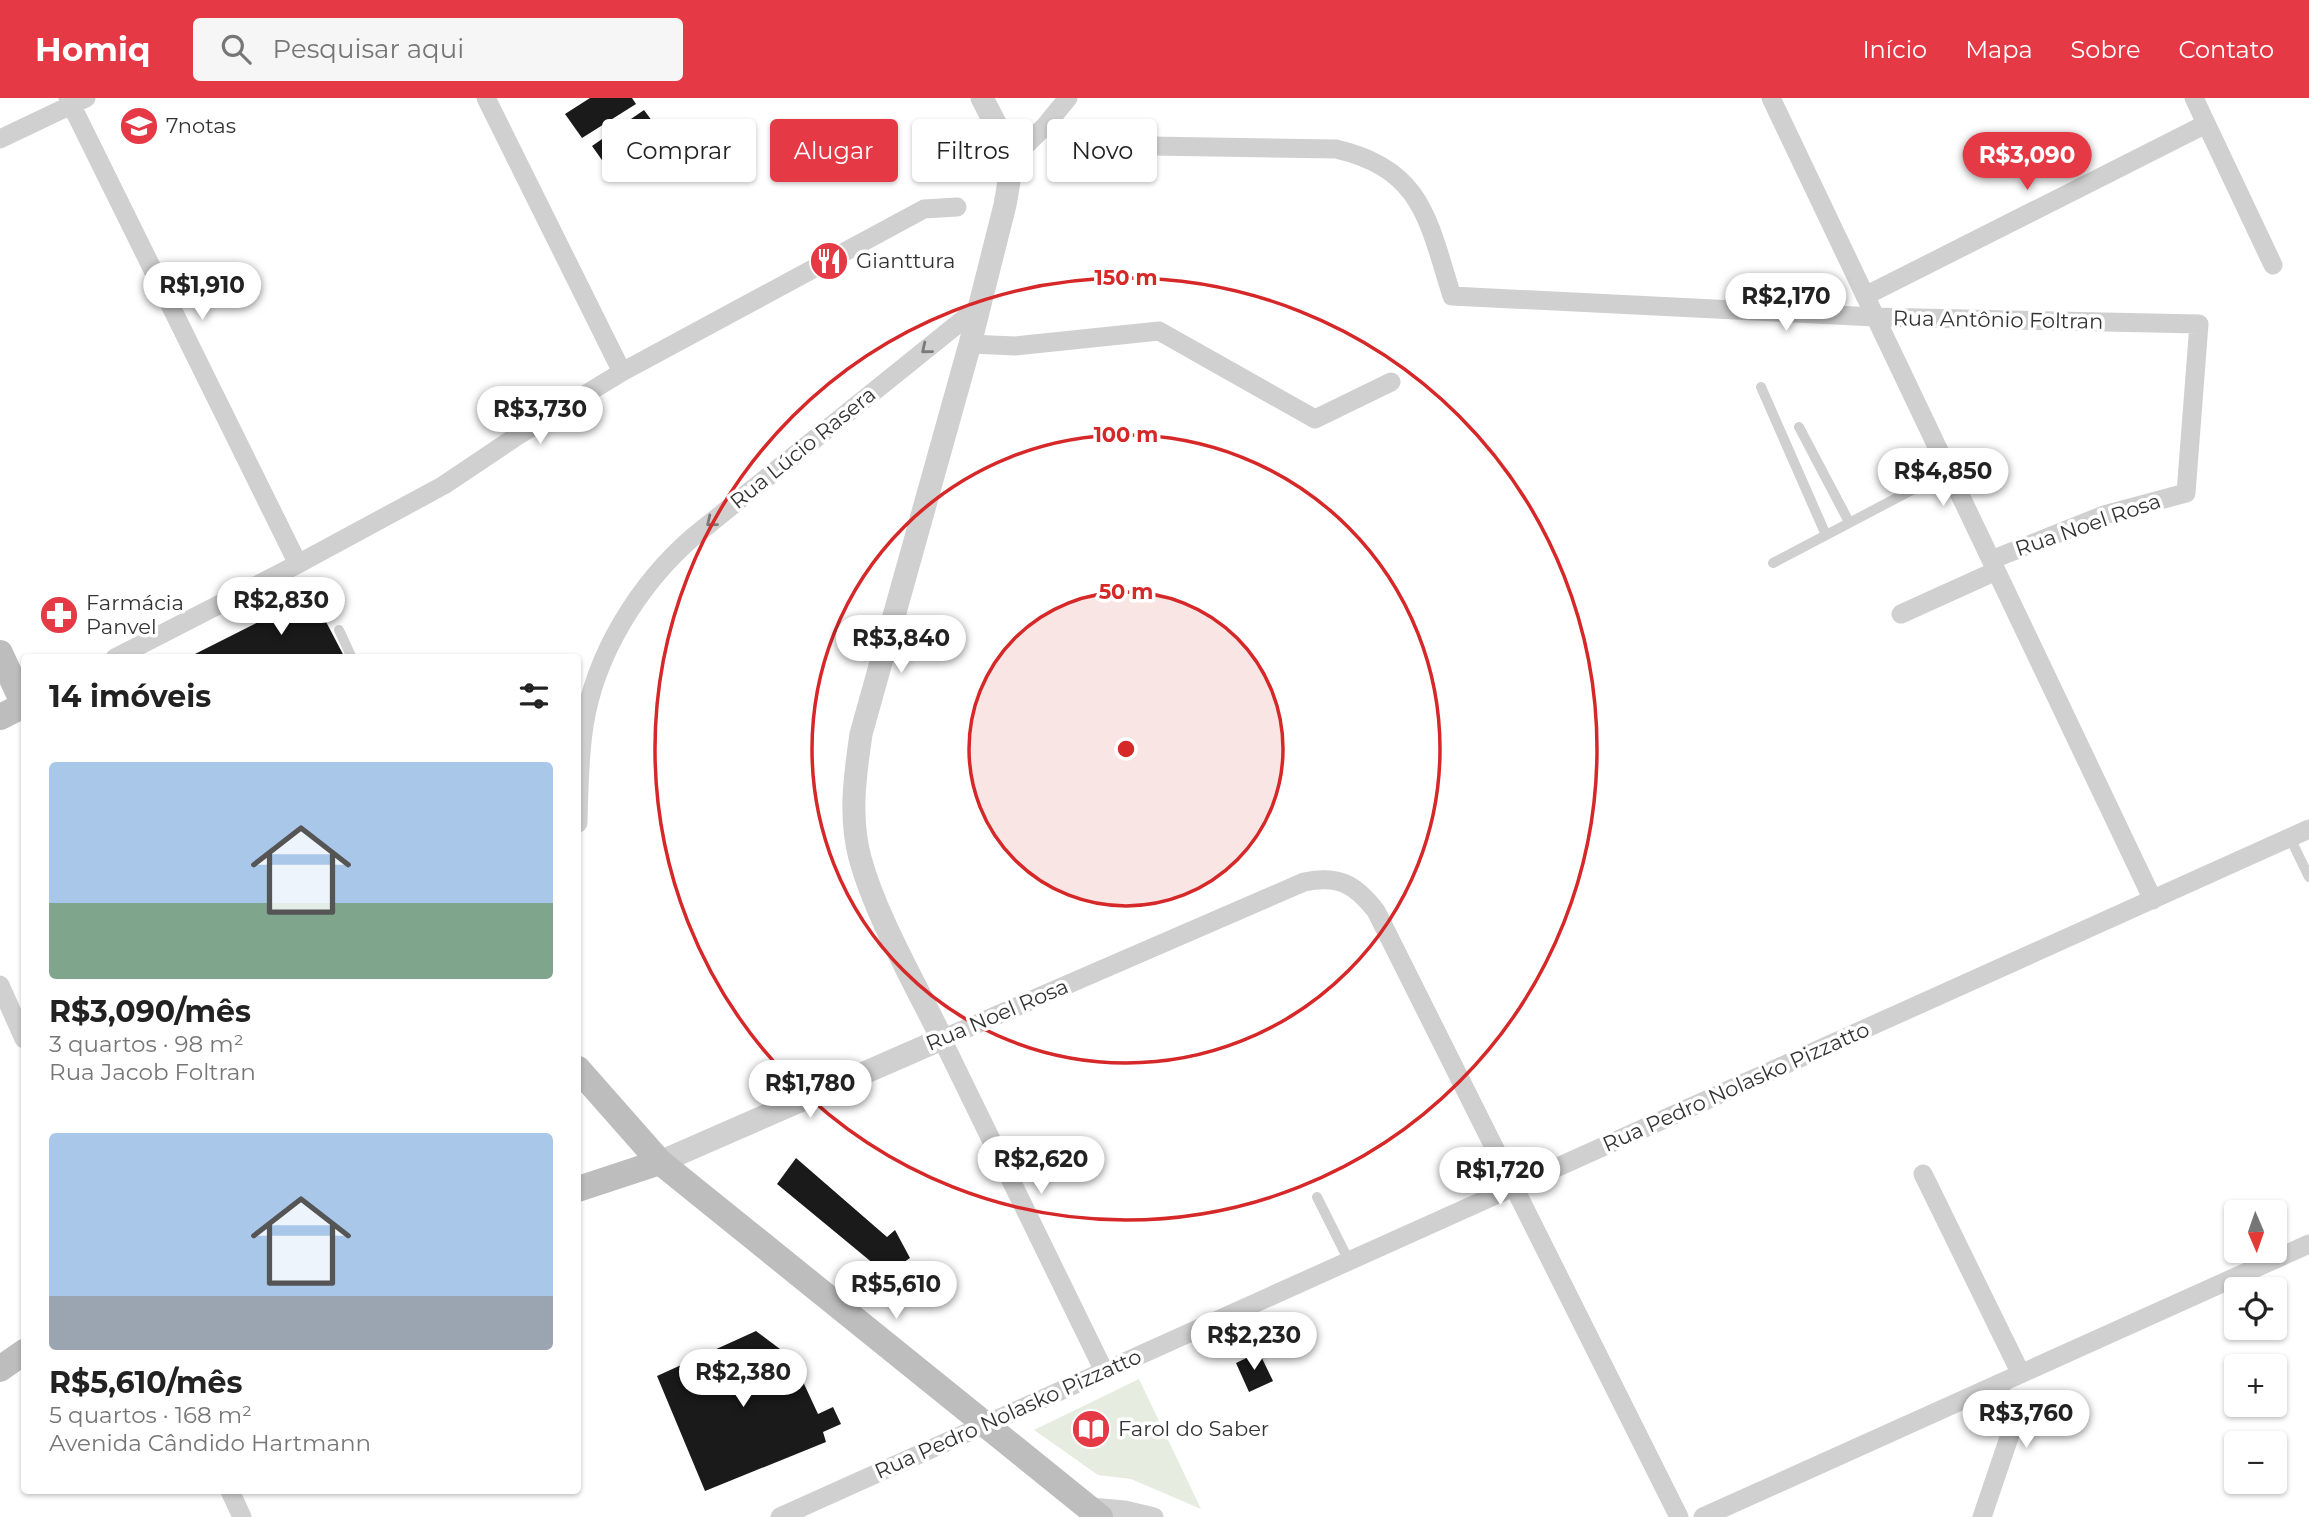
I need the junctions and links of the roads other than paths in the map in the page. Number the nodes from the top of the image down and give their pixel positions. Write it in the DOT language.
graph roads {
  1 [pos="486,98"];
  2 [pos="982,98"];
  3 [pos="1068,98"];
  4 [pos="1770,98"];
  5 [pos="2194,98"];
  6 [pos="75,100"];
  7 [pos="993,119"];
  8 [pos="2206,124"];
  9 [pos="1033,138"];
  10 [pos="0,139"];
  11 [pos="1157,146"];
  12 [pos="1009,182"];
  13 [pos="957,207"];
  14 [pos="2273,265"];
  15 [pos="1865,296"];
  16 [pos="980,306"];
  17 [pos="1875,317"];
  18 [pos="970,344"];
  19 [pos="622,372"];
  20 [pos="1391,383"];
  21 [pos="1761,387"];
  22 [pos="1799,427"];
  23 [pos="1948,471"];
  24 [pos="2186,493"];
  25 [pos="1849,522"];
  26 [pos="1826,535"];
  27 [pos="1773,563"];
  28 [pos="298,564"];
  29 [pos="1994,565"];
  30 [pos="1901,614"];
  31 [pos="338,630"];
  32 [pos="0,653"];
  33 [pos="123,654"];
  34 [pos="350,654"];
  35 [pos="0,694"];
  36 [pos="21,698"];
  37 [pos="21,704"];
  38 [pos="21,706"];
  39 [pos="0,717"];
  40 [pos="581,748"];
  41 [pos="2309,829"];
  42 [pos="2290,838"];
  43 [pos="2309,877"];
  44 [pos="2153,900"];
  45 [pos="0,985"];
  46 [pos="21,1032"];
  47 [pos="942,1039"];
  48 [pos="581,1072"];
  49 [pos="660,1161"];
  50 [pos="1923,1174"];
  51 [pos="1513,1187"];
  52 [pos="581,1188"];
  53 [pos="1317,1197"];
  54 [pos="2309,1244"];
  55 [pos="1349,1261"];
  56 [pos="21,1354"];
  57 [pos="0,1369"];
  58 [pos="1104,1371"];
  59 [pos="2021,1374"];
  60 [pos="1998,1384"];
  61 [pos="986,1424"];
  62 [pos="231,1494"];
  63 [pos="1095,1512"];
  64 [pos="242,1517"];
  65 [pos="779,1517"];
  66 [pos="1154,1517"];
  67 [pos="1679,1517"];
  68 [pos="1703,1517"];
  69 [pos="1982,1517"];
  1 -- 19 [label="street"];
  2 -- 7 [label="street"];
  3 -- 9 [label="street"];
  4 -- 15 [label="street"];
  5 -- 8 [label="street"];
  6 -- 10 [label="street"];
  6 -- 28 [label="street"];
  8 -- 14 [label="street"];
  8 -- 15 [label="street"];
  11 -- 17 [label="street, Rua Antônio Foltran"];
  12 -- 16 [label="street"];
  13 -- 19 [label="street"];
  15 -- 17 [label="street"];
  16 -- 18 [label="street"];
  16 -- 40 [label="street, Rua Lúcio Rasera, one-way"];
  17 -- 23 [label="street"];
  17 -- 24 [label="street, Rua Antônio Foltran"];
  18 -- 20 [label="street"];
  18 -- 47 [label="street"];
  19 -- 28 [label="street"];
  21 -- 26 [label="lane"];
  22 -- 25 [label="lane"];
  23 -- 25 [label="lane"];
  23 -- 29 [label="street"];
  24 -- 29 [label="street, Rua Noel Rosa"];
  25 -- 26 [label="lane"];
  26 -- 27 [label="lane"];
  28 -- 33 [label="street"];
  29 -- 30 [label="street, Rua Noel Rosa"];
  29 -- 44 [label="street"];
  31 -- 34 [label="lane"];
  32 -- 36 [label="main road"];
  35 -- 37 [label="main road"];
  38 -- 39 [label="main road"];
  41 -- 42 [label="street, Rua Pedro Nolasko Pizzatto"];
  42 -- 43 [label="lane"];
  42 -- 44 [label="street, Rua Pedro Nolasko Pizzatto"];
  44 -- 51 [label="street, Rua Pedro Nolasko Pizzatto"];
  45 -- 46 [label="street"];
  47 -- 49 [label="street, Rua Noel Rosa"];
  47 -- 51 [label="street, Rua Noel Rosa"];
  47 -- 58 [label="street"];
  48 -- 49 [label="main road"];
  49 -- 52 [label="main road"];
  49 -- 61 [label="main road"];
  50 -- 59 [label="street"];
  51 -- 55 [label="street, Rua Pedro Nolasko Pizzatto"];
  51 -- 67 [label="street"];
  53 -- 55 [label="lane"];
  54 -- 59 [label="street"];
  55 -- 58 [label="street, Rua Pedro Nolasko Pizzatto"];
  56 -- 57 [label="main road"];
  58 -- 61 [label="street, Rua Pedro Nolasko Pizzatto"];
  59 -- 60 [label="street"];
  60 -- 68 [label="street"];
  60 -- 69 [label="street"];
  61 -- 63 [label="main road"];
  61 -- 65 [label="street, Rua Pedro Nolasko Pizzatto"];
  62 -- 64 [label="street"];
  63 -- 66 [label="street"];
}
